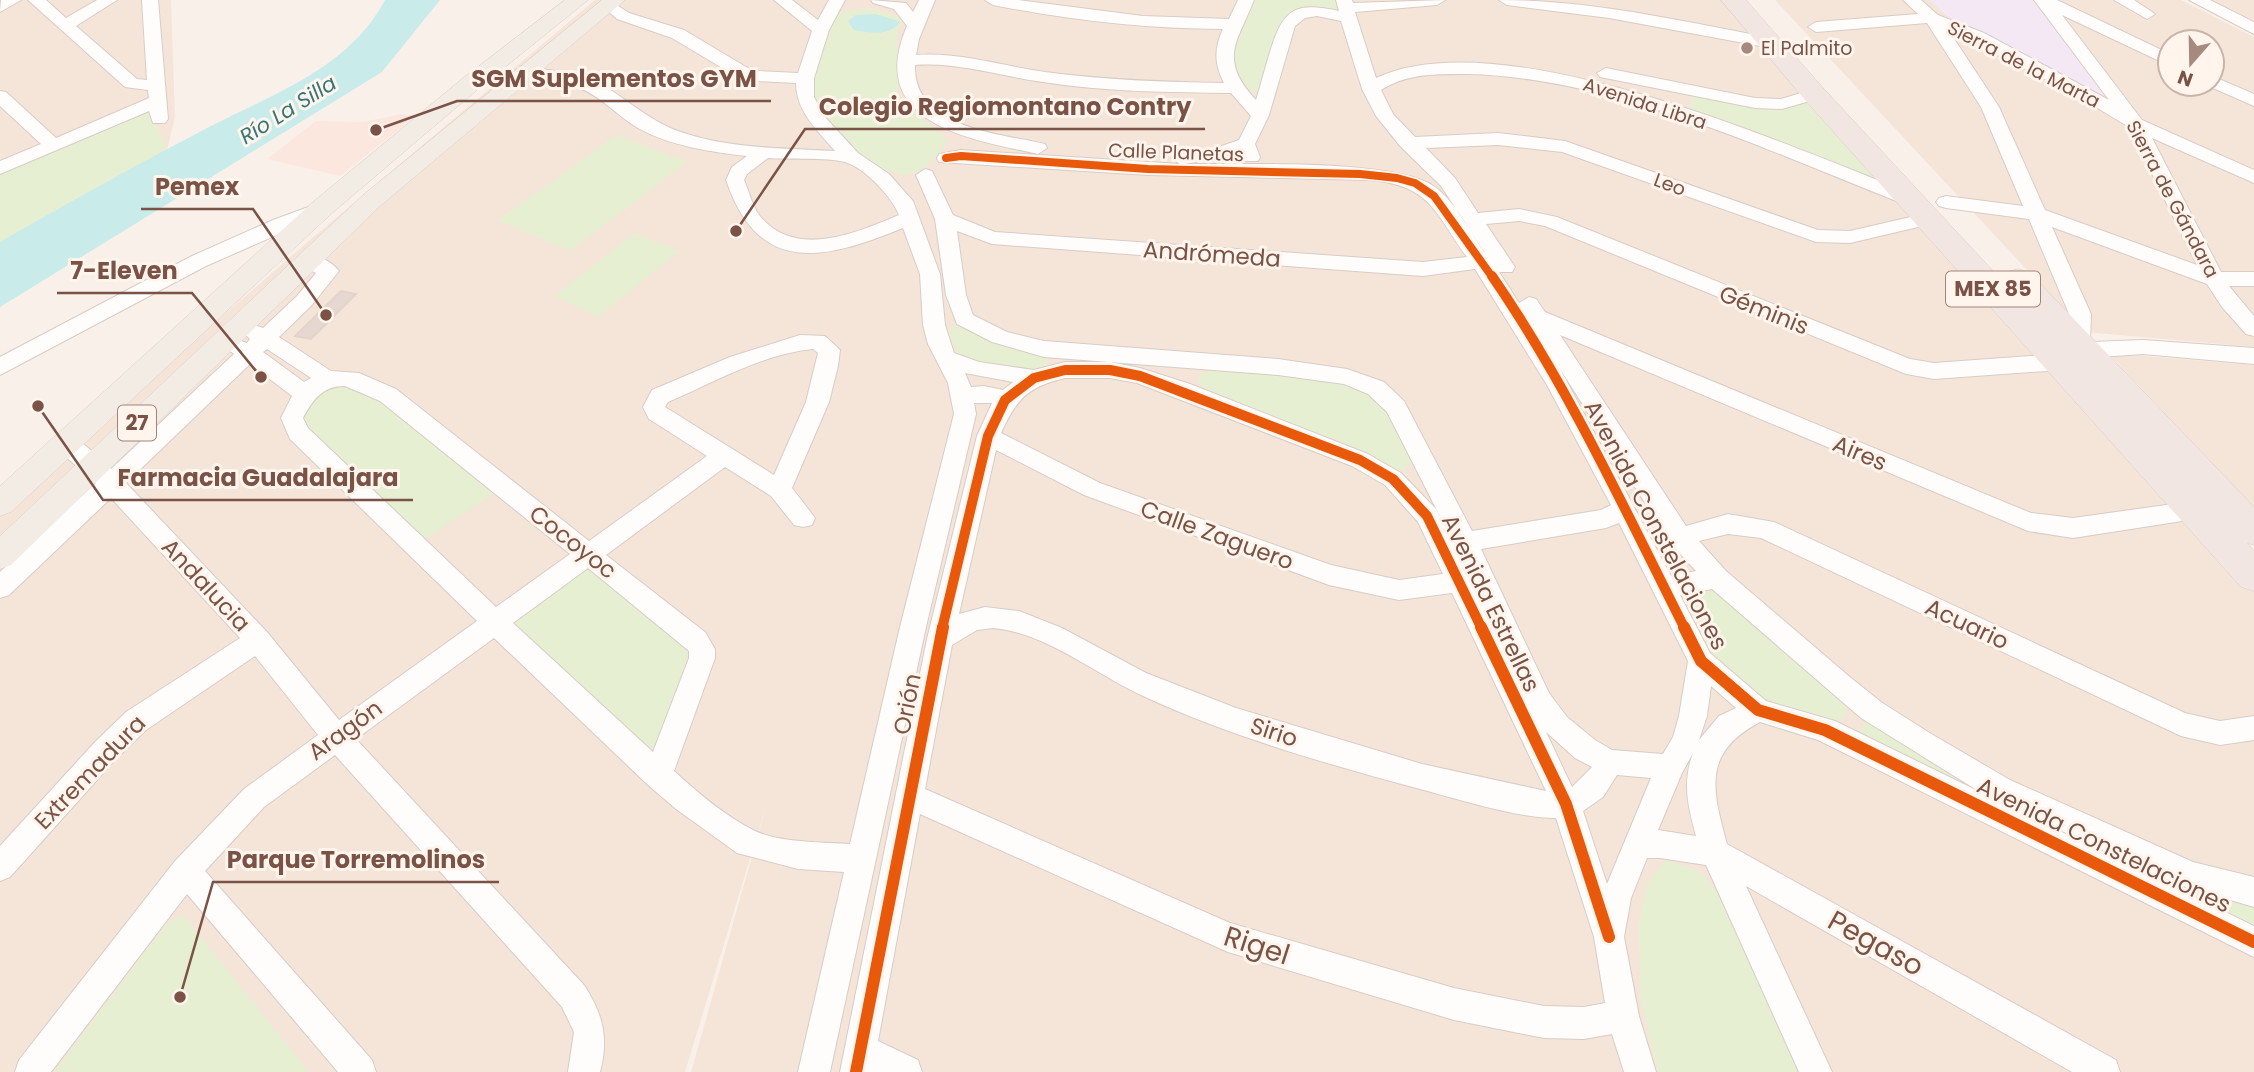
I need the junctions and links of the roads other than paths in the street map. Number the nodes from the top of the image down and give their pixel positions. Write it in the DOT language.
graph roads {
  1 [pos="13,0"];
  2 [pos="36,0"];
  3 [pos="109,0"];
  4 [pos="149,0"];
  5 [pos="578,0"];
  6 [pos="782,0"];
  7 [pos="870,0"];
  8 [pos="879,0"];
  9 [pos="927,0"];
  10 [pos="993,0"];
  11 [pos="1246,0"];
  12 [pos="1437,0"];
  13 [pos="1507,0"];
  14 [pos="1733,0"];
  15 [pos="1760,0"];
  16 [pos="1910,0"];
  17 [pos="2043,0"];
  18 [pos="2122,0"];
  19 [pos="2197,0"];
  20 [pos="612,2"];
  21 [pos="835,5"];
  22 [pos="0,7"];
  23 [pos="1347,8"];
  24 [pos="2147,14"];
  25 [pos="1932,18"];
  26 [pos="914,24"];
  27 [pos="1234,24"];
  28 [pos="65,25"];
  29 [pos="1816,27"];
  30 [pos="2254,29"];
  31 [pos="821,30"];
  32 [pos="1771,43"];
  33 [pos="1357,51"];
  34 [pos="2156,54"];
  35 [pos="905,61"];
  36 [pos="523,73"];
  37 [pos="805,78"];
  38 [pos="1233,88"];
  39 [pos="2226,88"];
  40 [pos="1371,89"];
  41 [pos="1677,89"];
  42 [pos="1814,94"];
  43 [pos="0,96"];
  44 [pos="158,101"];
  45 [pos="2254,101"];
  46 [pos="1676,112"];
  47 [pos="1260,115"];
  48 [pos="2136,124"];
  49 [pos="954,129"];
  50 [pos="1246,144"];
  51 [pos="54,145"];
  52 [pos="1416,150"];
  53 [pos="763,153"];
  54 [pos="851,157"];
  55 [pos="946,158"];
  56 [pos="0,168"];
  57 [pos="1261,172"];
  58 [pos="2254,177"];
  59 [pos="882,178"];
  60 [pos="1405,180"];
  61 [pos="928,183"];
  62 [pos="348,185"];
  63 [pos="371,201"];
  64 [pos="1929,207"];
  65 [pos="322,208"];
  66 [pos="906,209"];
  67 [pos="2036,214"];
  68 [pos="945,219"];
  69 [pos="1475,219"];
  70 [pos="1483,261"];
  71 [pos="2214,278"];
  72 [pos="2254,279"];
  73 [pos="1537,317"];
  74 [pos="964,319"];
  75 [pos="934,325"];
  76 [pos="2254,329"];
  77 [pos="245,340"];
  78 [pos="2075,352"];
  79 [pos="2254,356"];
  80 [pos="944,357"];
  81 [pos="1202,360"];
  82 [pos="1043,366"];
  83 [pos="0,367"];
  84 [pos="326,378"];
  85 [pos="1182,390"];
  86 [pos="303,393"];
  87 [pos="962,399"];
  88 [pos="1005,400"];
  89 [pos="988,436"];
  90 [pos="66,444"];
  91 [pos="723,456"];
  92 [pos="1424,463"];
  93 [pos="102,474"];
  94 [pos="1393,479"];
  95 [pos="779,490"];
  96 [pos="0,504"];
  97 [pos="1625,509"];
  98 [pos="2194,510"];
  99 [pos="803,518"];
  100 [pos="2254,531"];
  101 [pos="1680,537"];
  102 [pos="1465,542"];
  103 [pos="0,555"];
  104 [pos="589,555"];
  105 [pos="2254,576"];
  106 [pos="1717,578"];
  107 [pos="1458,582"];
  108 [pos="1665,587"];
  109 [pos="0,588"];
  110 [pos="495,623"];
  111 [pos="940,639"];
  112 [pos="258,640"];
  113 [pos="1701,661"];
  114 [pos="1842,686"];
  115 [pos="1758,710"];
  116 [pos="2254,728"];
  117 [pos="1825,730"];
  118 [pos="335,736"];
  119 [pos="1608,762"];
  120 [pos="1670,767"];
  121 [pos="658,776"];
  122 [pos="911,796"];
  123 [pos="1566,804"];
  124 [pos="1638,845"];
  125 [pos="1715,853"];
  126 [pos="862,859"];
  127 [pos="0,867"];
  128 [pos="186,871"];
  129 [pos="2254,892"];
  130 [pos="1609,937"];
  131 [pos="2254,942"];
  132 [pos="1623,1016"];
  133 [pos="857,1061"];
  134 [pos="31,1072"];
  135 [pos="360,1072"];
  136 [pos="584,1072"];
  137 [pos="814,1072"];
  138 [pos="906,1072"];
  139 [pos="1640,1072"];
  140 [pos="1816,1072"];
  141 [pos="2104,1072"];
  1 -- 22 [label="street"];
  2 -- 28 [label="street"];
  3 -- 28 [label="street"];
  4 -- 44 [label="street"];
  5 -- 62 [label="main road, 27"];
  6 -- 31 [label="street"];
  7 -- 21 [label="street"];
  8 -- 26 [label="street"];
  9 -- 26 [label="street"];
  10 -- 27 [label="street"];
  11 -- 27 [label="street"];
  12 -- 23 [label="street"];
  13 -- 32 [label="street"];
  14 -- 32 [label="highway, MEX 85"];
  15 -- 64 [label="highway, MEX 85"];
  16 -- 25 [label="street, Sierra de la Marta"];
  17 -- 34 [label="street"];
  17 -- 48 [label="street, Sierra de Gándara"];
  18 -- 24 [label="street"];
  19 -- 30 [label="street"];
  20 -- 36 [label="main road, 27"];
  20 -- 37 [label="street"];
  21 -- 31 [label="street"];
  23 -- 33 [label="street, Avenida Constelaciones"];
  23 -- 47 [label="street"];
  25 -- 29 [label="street"];
  25 -- 48 [label="street, Sierra de la Marta"];
  25 -- 67 [label="street"];
  26 -- 35 [label="street"];
  27 -- 38 [label="street"];
  28 -- 44 [label="street"];
  31 -- 37 [label="street"];
  32 -- 42 [label="highway, MEX 85"];
  33 -- 40 [label="street, Avenida Constelaciones"];
  33 -- 41 [label="street, Avenida Libra"];
  35 -- 38 [label="street"];
  35 -- 49 [label="street, Calle Planetas"];
  36 -- 53 [label="street"];
  36 -- 63 [label="main road, 27"];
  37 -- 54 [label="street, Orión"];
  38 -- 47 [label="street"];
  39 -- 45 [label="street"];
  40 -- 46 [label="street, Avenida Libra"];
  40 -- 52 [label="street, Avenida Constelaciones"];
  41 -- 42 [label="street, Avenida Libra"];
  41 -- 46 [label="street"];
  42 -- 64 [label="highway, MEX 85"];
  43 -- 51 [label="street"];
  44 -- 51 [label="street"];
  46 -- 64 [label="street, Avenida Libra"];
  47 -- 50 [label="street"];
  48 -- 58 [label="street, Sierra de la Marta"];
  48 -- 71 [label="street, Sierra de Gándara"];
  49 -- 50 [label="street, Calle Planetas"];
  49 -- 55 [label="street"];
  50 -- 57 [label="street"];
  51 -- 56 [label="street"];
  52 -- 60 [label="street"];
  52 -- 64 [label="street, Leo"];
  52 -- 69 [label="street, Avenida Constelaciones"];
  53 -- 54 [label="street"];
  53 -- 66 [label="street"];
  54 -- 59 [label="street, Orión"];
  55 -- 57 [label="street, Calle Planetas"];
  55 -- 61 [label="street"];
  57 -- 60 [label="street, Calle Planetas"];
  59 -- 61 [label="street"];
  59 -- 66 [label="street, Orión"];
  60 -- 70 [label="street, Avenida Constelaciones"];
  61 -- 66 [label="street"];
  61 -- 68 [label="street"];
  62 -- 63 [label="main road"];
  62 -- 65 [label="main road, 27"];
  63 -- 77 [label="main road, 27"];
  64 -- 67 [label="street"];
  64 -- 78 [label="highway, MEX 85"];
  65 -- 83 [label="street"];
  65 -- 90 [label="main road, 27"];
  66 -- 75 [label="street, Orión"];
  67 -- 71 [label="street"];
  67 -- 78 [label="street"];
  68 -- 70 [label="street, Andrómeda"];
  68 -- 74 [label="street"];
  69 -- 73 [label="street, Avenida Constelaciones"];
  69 -- 78 [label="street, Géminis"];
  70 -- 97 [label="street, Avenida Constelaciones"];
  71 -- 72 [label="street"];
  71 -- 76 [label="street, Sierra de Gándara"];
  73 -- 98 [label="street, Aires"];
  73 -- 101 [label="street, Avenida Constelaciones"];
  74 -- 75 [label="street"];
  74 -- 82 [label="street, Avenida Estrellas"];
  75 -- 80 [label="street, Orión"];
  77 -- 84 [label="street"];
  77 -- 86 [label="street"];
  77 -- 93 [label="main road, 27"];
  78 -- 79 [label="street, Géminis"];
  78 -- 98 [label="highway, MEX 85"];
  78 -- 100 [label="highway, MEX 85"];
  80 -- 82 [label="street, Avenida Estrellas"];
  80 -- 87 [label="street, Orión"];
  81 -- 82 [label="street, Avenida Estrellas"];
  81 -- 85 [label="street"];
  81 -- 92 [label="street, Avenida Estrellas"];
  82 -- 85 [label="street, Avenida Estrellas"];
  82 -- 88 [label="street, Orión"];
  84 -- 86 [label="street"];
  84 -- 104 [label="street, Cocoyoc"];
  85 -- 94 [label="street, Avenida Estrellas"];
  86 -- 110 [label="street"];
  87 -- 88 [label="street"];
  87 -- 126 [label="street, Orión"];
  88 -- 89 [label="street, Orión"];
  89 -- 107 [label="street, Calle Zaguero"];
  89 -- 111 [label="street, Orión"];
  90 -- 93 [label="street, Andalucia"];
  90 -- 96 [label="main road, 27"];
  91 -- 95 [label="street"];
  91 -- 95 [label="street"];
  91 -- 104 [label="street, Aragón"];
  92 -- 94 [label="street"];
  92 -- 102 [label="street, Avenida Estrellas"];
  93 -- 103 [label="main road, 27"];
  93 -- 109 [label="street"];
  93 -- 112 [label="street, Andalucia"];
  94 -- 107 [label="street, Avenida Estrellas"];
  95 -- 99 [label="street"];
  97 -- 102 [label="street"];
  97 -- 108 [label="street, Avenida Constelaciones"];
  98 -- 105 [label="highway, MEX 85"];
  101 -- 106 [label="street, Avenida Constelaciones"];
  101 -- 116 [label="street, Acuario"];
  102 -- 119 [label="street, Avenida Estrellas"];
  104 -- 110 [label="street, Aragón"];
  104 -- 121 [label="street, Cocoyoc"];
  106 -- 108 [label="street"];
  106 -- 114 [label="street, Avenida Constelaciones"];
  107 -- 123 [label="street, Avenida Estrellas"];
  108 -- 113 [label="street, Avenida Constelaciones"];
  110 -- 118 [label="street, Aragón"];
  110 -- 121 [label="street"];
  111 -- 122 [label="street, Orión"];
  111 -- 123 [label="street, Sirio"];
  112 -- 118 [label="street, Andalucia"];
  112 -- 127 [label="street, Extremadura"];
  113 -- 115 [label="street, Avenida Constelaciones"];
  113 -- 120 [label="street, Avenida Estrellas"];
  114 -- 117 [label="street"];
  114 -- 129 [label="street, Avenida Constelaciones"];
  115 -- 117 [label="street, Avenida Constelaciones"];
  115 -- 125 [label="street"];
  117 -- 131 [label="street, Avenida Constelaciones"];
  118 -- 128 [label="street, Aragón"];
  118 -- 136 [label="street, Andalucia"];
  119 -- 120 [label="street"];
  119 -- 123 [label="street"];
  120 -- 124 [label="street, Avenida Estrellas"];
  121 -- 126 [label="street"];
  122 -- 132 [label="street, Rigel"];
  122 -- 133 [label="street, Orión"];
  123 -- 130 [label="street, Avenida Estrellas"];
  124 -- 125 [label="street, Pegaso"];
  124 -- 130 [label="street, Avenida Estrellas"];
  125 -- 140 [label="street"];
  125 -- 141 [label="street, Pegaso"];
  126 -- 137 [label="street, Orión"];
  128 -- 134 [label="street, Aragón"];
  128 -- 135 [label="street"];
  130 -- 132 [label="street, Avenida Estrellas"];
  132 -- 139 [label="street, Avenida Estrellas"];
  133 -- 138 [label="street"];
}
